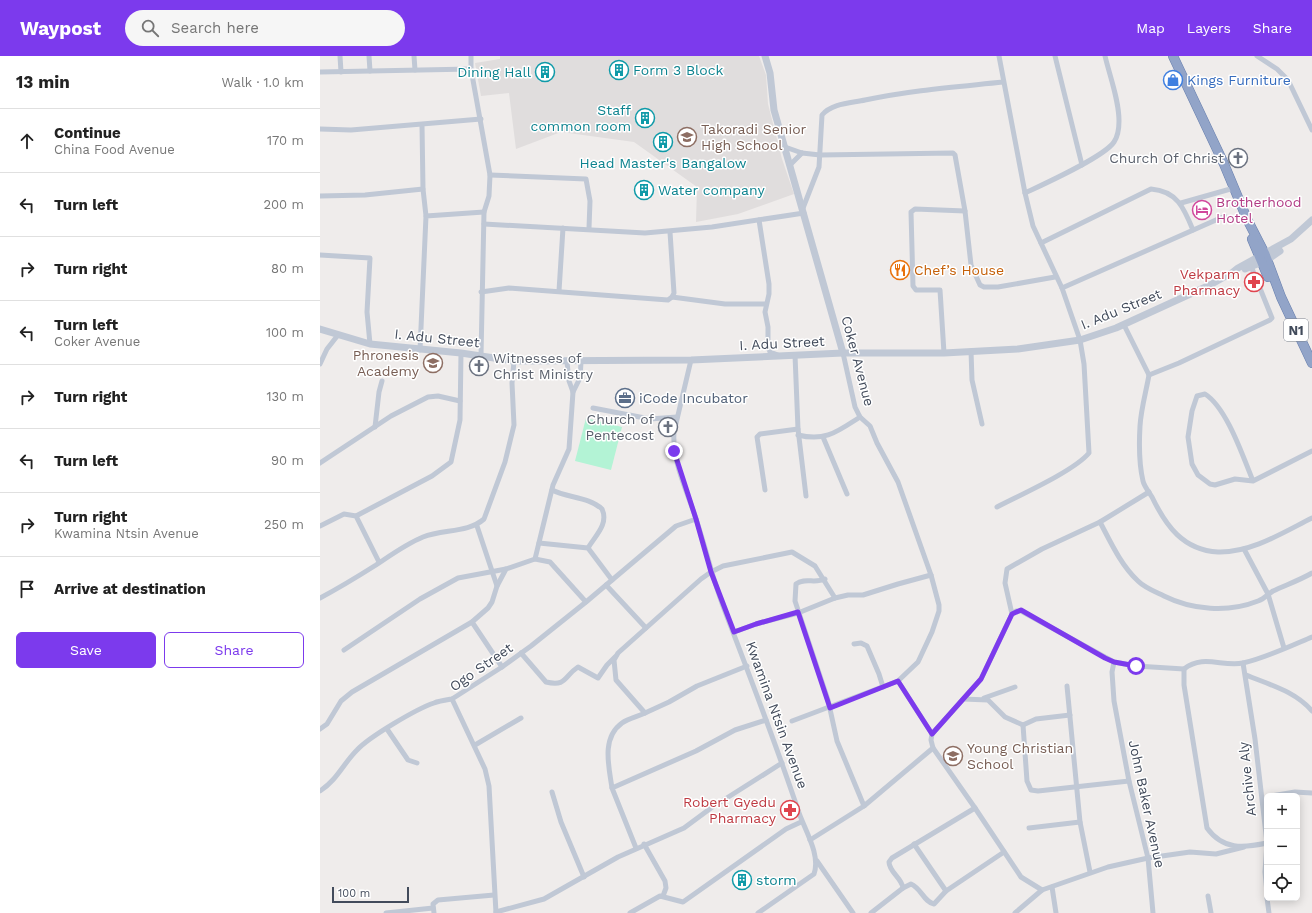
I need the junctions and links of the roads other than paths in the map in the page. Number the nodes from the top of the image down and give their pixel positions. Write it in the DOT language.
graph roads {
  1 [pos="340,56"];
  2 [pos="369,56"];
  3 [pos="414,56"];
  4 [pos="471,56"];
  5 [pos="765,56"];
  6 [pos="999,56"];
  7 [pos="1055,56"];
  8 [pos="1105,56"];
  9 [pos="1173,56"];
  10 [pos="1257,56"];
  11 [pos="471,69"];
  12 [pos="415,70"];
  13 [pos="370,71"];
  14 [pos="320,72"];
  15 [pos="341,72"];
  16 [pos="1003,82"];
  17 [pos="481,119"];
  18 [pos="422,125"];
  19 [pos="320,129"];
  20 [pos="1312,130"];
  21 [pos="785,147"];
  22 [pos="802,153"];
  23 [pos="820,154"];
  24 [pos="790,165"];
  25 [pos="1082,165"];
  26 [pos="490,175"];
  27 [pos="1234,188"];
  28 [pos="423,189"];
  29 [pos="1025,193"];
  30 [pos="320,196"];
  31 [pos="1180,203"];
  32 [pos="804,210"];
  33 [pos="966,211"];
  34 [pos="484,212"];
  35 [pos="426,216"];
  36 [pos="1225,216"];
  37 [pos="759,220"];
  38 [pos="1312,220"];
  39 [pos="484,224"];
  40 [pos="563,228"];
  41 [pos="589,228"];
  42 [pos="1193,230"];
  43 [pos="670,232"];
  44 [pos="1041,243"];
  45 [pos="320,255"];
  46 [pos="1263,258"];
  47 [pos="1251,266"];
  48 [pos="1233,272"];
  49 [pos="1055,277"];
  50 [pos="1062,288"];
  51 [pos="559,290"];
  52 [pos="482,292"];
  53 [pos="672,298"];
  54 [pos="765,304"];
  55 [pos="1124,325"];
  56 [pos="320,329"];
  57 [pos="338,334"];
  58 [pos="1080,340"];
  59 [pos="370,344"];
  60 [pos="420,350"];
  61 [pos="971,351"];
  62 [pos="460,353"];
  63 [pos="843,353"];
  64 [pos="944,353"];
  65 [pos="795,355"];
  66 [pos="480,356"];
  67 [pos="778,356"];
  68 [pos="691,360"];
  69 [pos="514,361"];
  70 [pos="567,362"];
  71 [pos="581,362"];
  72 [pos="1312,363"];
  73 [pos="320,364"];
  74 [pos="1149,375"];
  75 [pos="382,381"];
  76 [pos="573,392"];
  77 [pos="460,401"];
  78 [pos="593,408"];
  79 [pos="678,417"];
  80 [pos="860,417"];
  81 [pos="982,424"];
  82 [pos="375,427"];
  83 [pos="798,432"];
  84 [pos="823,437"];
  85 [pos="1312,451"];
  86 [pos="320,463"];
  87 [pos="1253,481"];
  88 [pos="552,490"];
  89 [pos="765,490"];
  90 [pos="1149,492"];
  91 [pos="848,494"];
  92 [pos="806,496"];
  93 [pos="997,507"];
  94 [pos="356,516"];
  95 [pos="1312,518"];
  96 [pos="696,519"];
  97 [pos="1100,522"];
  98 [pos="320,526"];
  99 [pos="477,526"];
  100 [pos="539,543"];
  101 [pos="588,548"];
  102 [pos="1244,549"];
  103 [pos="535,559"];
  104 [pos="379,562"];
  105 [pos="506,569"];
  106 [pos="491,570"];
  107 [pos="711,572"];
  108 [pos="1312,573"];
  109 [pos="931,575"];
  110 [pos="825,579"];
  111 [pos="612,580"];
  112 [pos="606,585"];
  113 [pos="496,586"];
  114 [pos="1268,594"];
  115 [pos="320,598"];
  116 [pos="835,598"];
  117 [pos="586,602"];
  118 [pos="798,612"];
  119 [pos="1012,614"];
  120 [pos="472,622"];
  121 [pos="646,628"];
  122 [pos="734,632"];
  123 [pos="1312,637"];
  124 [pos="854,644"];
  125 [pos="1284,648"];
  126 [pos="344,650"];
  127 [pos="521,653"];
  128 [pos="615,657"];
  129 [pos="1114,662"];
  130 [pos="1243,663"];
  131 [pos="747,666"];
  132 [pos="502,668"];
  133 [pos="1184,669"];
  134 [pos="1246,675"];
  135 [pos="898,681"];
  136 [pos="1067,686"];
  137 [pos="883,687"];
  138 [pos="1015,687"];
  139 [pos="452,699"];
  140 [pos="963,699"];
  141 [pos="983,699"];
  142 [pos="830,708"];
  143 [pos="1312,711"];
  144 [pos="645,713"];
  145 [pos="1070,715"];
  146 [pos="521,718"];
  147 [pos="766,720"];
  148 [pos="792,721"];
  149 [pos="1023,725"];
  150 [pos="320,729"];
  151 [pos="387,729"];
  152 [pos="932,734"];
  153 [pos="475,745"];
  154 [pos="934,748"];
  155 [pos="417,763"];
  156 [pos="782,763"];
  157 [pos="1129,781"];
  158 [pos="1077,786"];
  159 [pos="612,788"];
  160 [pos="320,791"];
  161 [pos="552,792"];
  162 [pos="1290,793"];
  163 [pos="1312,793"];
  164 [pos="1264,797"];
  165 [pos="864,806"];
  166 [pos="975,808"];
  167 [pos="801,822"];
  168 [pos="1080,822"];
  169 [pos="1029,828"];
  170 [pos="810,840"];
  171 [pos="644,844"];
  172 [pos="914,844"];
  173 [pos="1264,844"];
  174 [pos="1244,847"];
  175 [pos="636,848"];
  176 [pos="1004,852"];
  177 [pos="1148,858"];
  178 [pos="815,859"];
  179 [pos="1090,872"];
  180 [pos="584,877"];
  181 [pos="1052,887"];
  182 [pos="903,888"];
  183 [pos="1042,890"];
  184 [pos="946,891"];
  185 [pos="494,895"];
  186 [pos="662,896"];
  187 [pos="1208,896"];
  188 [pos="1267,901"];
  189 [pos="433,911"];
  190 [pos="386,913"];
  191 [pos="496,913"];
  192 [pos="630,913"];
  193 [pos="758,913"];
  194 [pos="853,913"];
  195 [pos="871,913"];
  196 [pos="1015,913"];
  197 [pos="1056,913"];
  198 [pos="1153,913"];
  199 [pos="1211,913"];
  200 [pos="1269,913"];
  1 -- 15 [label="street"];
  2 -- 13 [label="street"];
  3 -- 12 [label="street"];
  4 -- 11 [label="street"];
  5 -- 21 [label="street, Coker Avenue"];
  6 -- 16 [label="street"];
  7 -- 25 [label="street"];
  8 -- 25 [label="street"];
  9 -- 27 [label="highway, N1"];
  10 -- 20 [label="street"];
  11 -- 12 [label="street"];
  11 -- 17 [label="street"];
  12 -- 13 [label="street"];
  13 -- 15 [label="street"];
  14 -- 15 [label="street"];
  16 -- 23 [label="street"];
  16 -- 29 [label="street"];
  17 -- 18 [label="street"];
  17 -- 26 [label="street"];
  18 -- 19 [label="street"];
  18 -- 28 [label="street"];
  21 -- 22 [label="street"];
  21 -- 24 [label="street, Coker Avenue"];
  22 -- 23 [label="street"];
  22 -- 24 [label="street"];
  23 -- 32 [label="street"];
  23 -- 33 [label="street"];
  24 -- 32 [label="street, Coker Avenue"];
  25 -- 29 [label="street"];
  26 -- 34 [label="street"];
  26 -- 41 [label="street"];
  27 -- 31 [label="street"];
  27 -- 46 [label="highway, N1"];
  28 -- 30 [label="street"];
  28 -- 35 [label="street"];
  29 -- 44 [label="street"];
  31 -- 42 [label="street"];
  31 -- 44 [label="street"];
  32 -- 37 [label="street"];
  32 -- 63 [label="street, Coker Avenue"];
  33 -- 49 [label="street"];
  33 -- 64 [label="street"];
  34 -- 35 [label="street"];
  34 -- 39 [label="street"];
  35 -- 60 [label="street"];
  36 -- 42 [label="street"];
  37 -- 43 [label="street"];
  37 -- 54 [label="street"];
  38 -- 46 [label="street"];
  39 -- 40 [label="street"];
  39 -- 52 [label="street"];
  40 -- 41 [label="street"];
  40 -- 51 [label="street"];
  41 -- 43 [label="street"];
  42 -- 50 [label="street"];
  43 -- 53 [label="street"];
  44 -- 49 [label="street"];
  45 -- 59 [label="street"];
  46 -- 47 [label="street"];
  46 -- 48 [label="street"];
  46 -- 72 [label="highway, N1"];
  47 -- 48 [label="street"];
  47 -- 74 [label="street"];
  48 -- 55 [label="street, I. Adu Street"];
  49 -- 50 [label="street"];
  50 -- 58 [label="street"];
  51 -- 52 [label="street"];
  51 -- 53 [label="street"];
  52 -- 66 [label="street"];
  53 -- 54 [label="street"];
  54 -- 67 [label="street"];
  55 -- 58 [label="street, I. Adu Street"];
  55 -- 74 [label="street"];
  56 -- 57 [label="street, I. Adu Street"];
  57 -- 59 [label="street, I. Adu Street"];
  57 -- 73 [label="street"];
  58 -- 61 [label="street, I. Adu Street"];
  58 -- 93 [label="street"];
  59 -- 60 [label="street, I. Adu Street"];
  60 -- 62 [label="street, I. Adu Street"];
  61 -- 64 [label="street, I. Adu Street"];
  61 -- 81 [label="street"];
  62 -- 66 [label="street, I. Adu Street"];
  62 -- 77 [label="street"];
  63 -- 64 [label="street, I. Adu Street"];
  63 -- 65 [label="street, I. Adu Street"];
  63 -- 80 [label="street, Coker Avenue"];
  65 -- 67 [label="street, I. Adu Street"];
  65 -- 83 [label="street"];
  66 -- 69 [label="street, I. Adu Street"];
  67 -- 68 [label="street, I. Adu Street"];
  68 -- 71 [label="street, I. Adu Street"];
  68 -- 79 [label="street, Kwamina Ntsin Avenue"];
  69 -- 70 [label="street, I. Adu Street"];
  69 -- 99 [label="street"];
  70 -- 71 [label="street, I. Adu Street"];
  70 -- 76 [label="street"];
  71 -- 76 [label="street"];
  74 -- 90 [label="street"];
  75 -- 82 [label="street"];
  76 -- 88 [label="street"];
  77 -- 82 [label="street"];
  77 -- 94 [label="street"];
  78 -- 79 [label="street"];
  79 -- 96 [label="street, Kwamina Ntsin Avenue"];
  80 -- 84 [label="street"];
  80 -- 109 [label="street, Coker Avenue"];
  82 -- 86 [label="street"];
  83 -- 84 [label="street"];
  83 -- 89 [label="street"];
  83 -- 92 [label="street"];
  84 -- 91 [label="street"];
  85 -- 87 [label="street"];
  87 -- 87 [label="street"];
  88 -- 100 [label="street"];
  88 -- 101 [label="street"];
  90 -- 97 [label="street"];
  90 -- 102 [label="street"];
  94 -- 98 [label="street"];
  94 -- 104 [label="street"];
  95 -- 102 [label="street"];
  96 -- 107 [label="street, Kwamina Ntsin Avenue"];
  96 -- 111 [label="street, Ogo Street"];
  97 -- 114 [label="street"];
  97 -- 119 [label="street"];
  99 -- 104 [label="street"];
  99 -- 106 [label="street"];
  100 -- 101 [label="street"];
  100 -- 103 [label="street"];
  101 -- 111 [label="street"];
  102 -- 114 [label="street"];
  103 -- 105 [label="street"];
  103 -- 117 [label="street"];
  104 -- 115 [label="street"];
  105 -- 106 [label="street"];
  105 -- 113 [label="street"];
  106 -- 113 [label="street"];
  106 -- 126 [label="street"];
  107 -- 110 [label="street"];
  107 -- 121 [label="street"];
  107 -- 122 [label="street, Kwamina Ntsin Avenue"];
  108 -- 114 [label="street"];
  109 -- 116 [label="street"];
  109 -- 135 [label="street, Coker Avenue"];
  110 -- 116 [label="street"];
  110 -- 118 [label="street"];
  111 -- 112 [label="street, Ogo Street"];
  112 -- 117 [label="street, Ogo Street"];
  112 -- 121 [label="street"];
  113 -- 120 [label="street"];
  114 -- 125 [label="street"];
  116 -- 118 [label="street"];
  117 -- 127 [label="street, Ogo Street"];
  118 -- 122 [label="street"];
  118 -- 142 [label="street"];
  119 -- 129 [label="street"];
  119 -- 140 [label="street"];
  120 -- 132 [label="street"];
  120 -- 150 [label="street"];
  121 -- 128 [label="street"];
  122 -- 131 [label="street, Kwamina Ntsin Avenue"];
  123 -- 125 [label="street"];
  124 -- 137 [label="street"];
  125 -- 130 [label="street"];
  127 -- 128 [label="street"];
  127 -- 132 [label="street, Ogo Street"];
  128 -- 144 [label="street"];
  129 -- 133 [label="street"];
  129 -- 157 [label="street, John Baker Avenue"];
  130 -- 133 [label="street"];
  130 -- 134 [label="street, Archive Aly"];
  131 -- 144 [label="street"];
  131 -- 147 [label="street, Kwamina Ntsin Avenue"];
  132 -- 139 [label="street, Ogo Street"];
  133 -- 174 [label="street"];
  134 -- 143 [label="street"];
  134 -- 164 [label="street, Archive Aly"];
  135 -- 137 [label="street, Coker Avenue"];
  135 -- 152 [label="street"];
  136 -- 145 [label="street"];
  137 -- 142 [label="street, Coker Avenue"];
  138 -- 141 [label="street"];
  139 -- 151 [label="street"];
  139 -- 153 [label="street, Ogo Street"];
  140 -- 141 [label="street"];
  140 -- 152 [label="street"];
  141 -- 149 [label="street"];
  142 -- 148 [label="street, Coker Avenue"];
  142 -- 165 [label="street"];
  144 -- 159 [label="street"];
  145 -- 149 [label="street"];
  145 -- 158 [label="street"];
  146 -- 153 [label="street"];
  147 -- 156 [label="street, Kwamina Ntsin Avenue"];
  147 -- 159 [label="street"];
  149 -- 158 [label="street"];
  151 -- 155 [label="street"];
  151 -- 160 [label="street"];
  152 -- 154 [label="street"];
  153 -- 185 [label="street, Ogo Street"];
  154 -- 165 [label="street"];
  154 -- 166 [label="street"];
  156 -- 167 [label="street, Kwamina Ntsin Avenue"];
  156 -- 171 [label="street"];
  157 -- 158 [label="street"];
  157 -- 177 [label="street, John Baker Avenue"];
  158 -- 168 [label="street"];
  159 -- 175 [label="street"];
  161 -- 180 [label="street"];
  162 -- 163 [label="street"];
  165 -- 170 [label="street"];
  166 -- 172 [label="street"];
  166 -- 176 [label="street"];
  167 -- 170 [label="street, Kwamina Ntsin Avenue"];
  167 -- 186 [label="street"];
  168 -- 169 [label="street"];
  168 -- 179 [label="street"];
  170 -- 178 [label="street, Kwamina Ntsin Avenue"];
  171 -- 175 [label="street"];
  171 -- 186 [label="street"];
  172 -- 182 [label="street"];
  172 -- 184 [label="street"];
  173 -- 174 [label="street"];
  174 -- 177 [label="street"];
  175 -- 180 [label="street"];
  176 -- 183 [label="street"];
  176 -- 184 [label="street"];
  177 -- 179 [label="street"];
  177 -- 198 [label="street, John Baker Avenue"];
  178 -- 193 [label="street"];
  178 -- 194 [label="street"];
  179 -- 181 [label="street"];
  180 -- 191 [label="street"];
  181 -- 183 [label="street"];
  181 -- 197 [label="street"];
  182 -- 184 [label="street"];
  182 -- 195 [label="street"];
  183 -- 196 [label="street"];
  185 -- 189 [label="street"];
  185 -- 191 [label="street, Ogo Street"];
  186 -- 192 [label="street"];
  187 -- 199 [label="street"];
  188 -- 200 [label="street"];
  189 -- 190 [label="street"];
}
